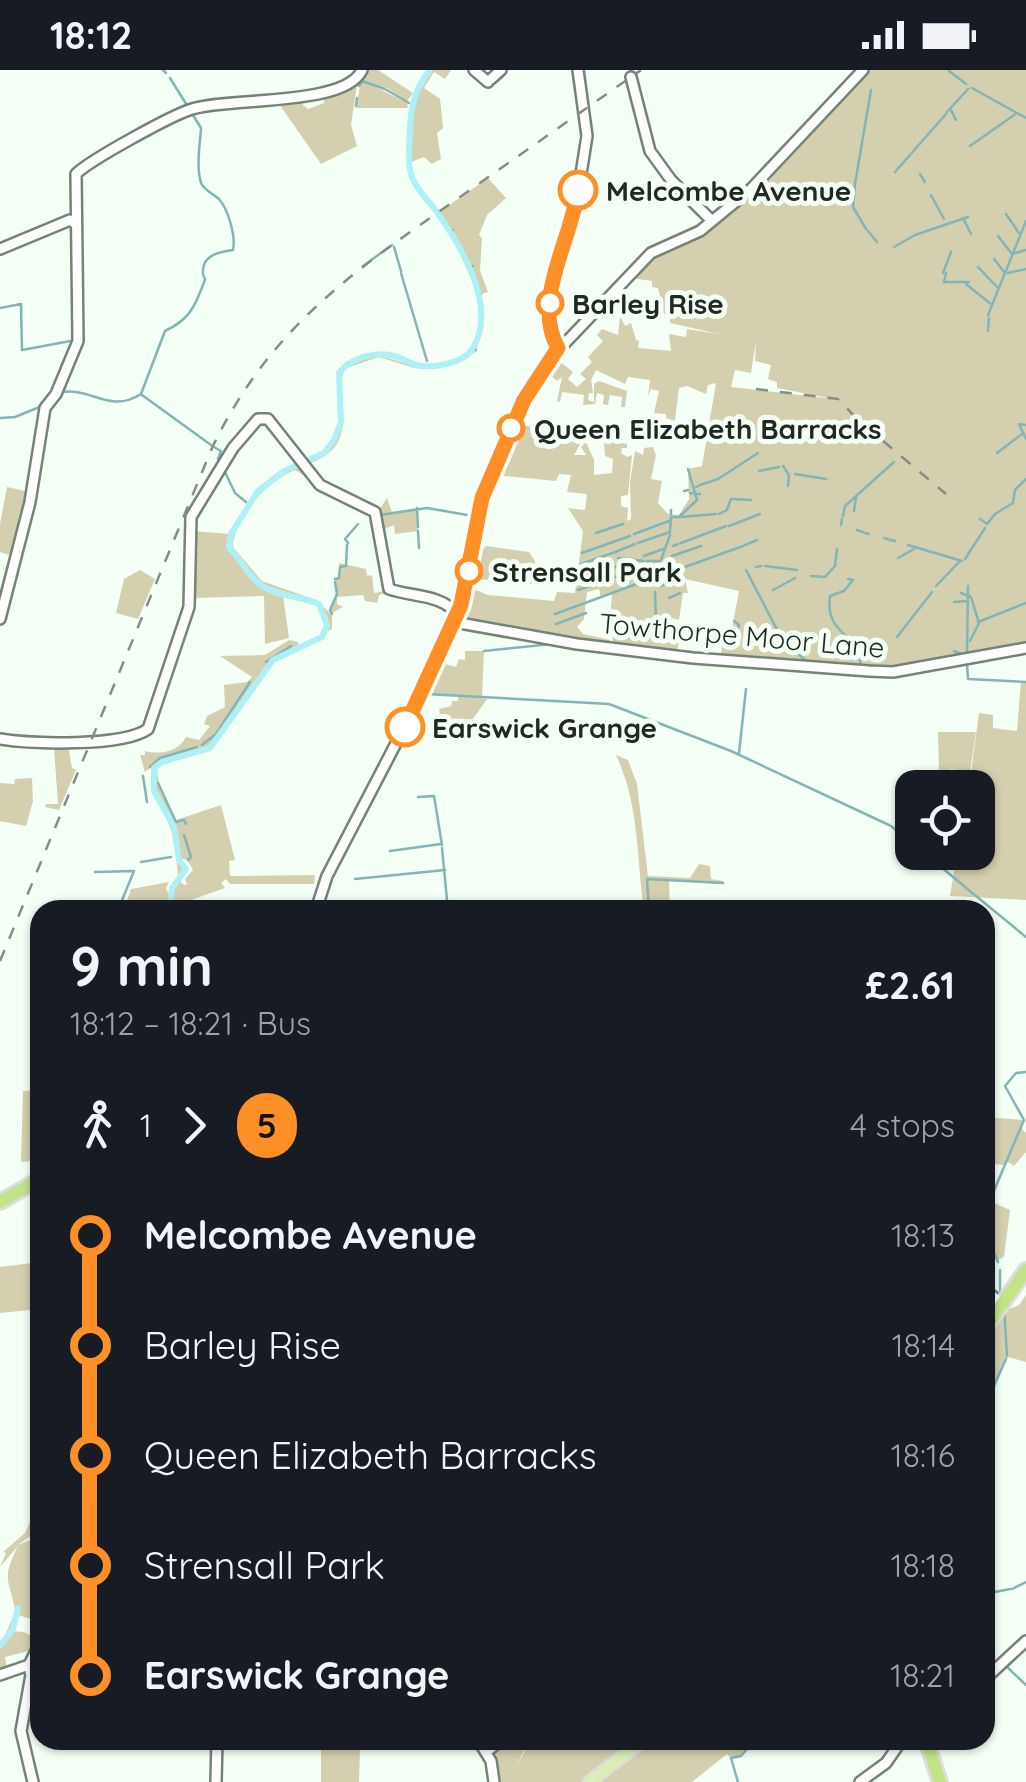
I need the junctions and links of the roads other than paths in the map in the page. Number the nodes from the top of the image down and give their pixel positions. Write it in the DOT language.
graph roads {
  1 [pos="362,70"];
  2 [pos="474,70"];
  3 [pos="502,70"];
  4 [pos="578,70"];
  5 [pos="863,70"];
  6 [pos="632,77"];
  7 [pos="73,219"];
  8 [pos="712,221"];
  9 [pos="0,249"];
  10 [pos="558,348"];
  11 [pos="456,612"];
  12 [pos="0,619"];
  13 [pos="1026,648"];
  14 [pos="0,739"];
  15 [pos="320,900"];
  16 [pos="30,1185"];
  17 [pos="0,1202"];
  18 [pos="1026,1270"];
  19 [pos="995,1298"];
  20 [pos="1002,1304"];
  21 [pos="995,1314"];
  22 [pos="1026,1641"];
  23 [pos="29,1666"];
  24 [pos="995,1670"];
  25 [pos="1,1675"];
  26 [pos="217,1750"];
  27 [pos="490,1750"];
  28 [pos="631,1750"];
  29 [pos="895,1750"];
  30 [pos="927,1750"];
  31 [pos="33,1782"];
  32 [pos="216,1782"];
  33 [pos="496,1782"];
  34 [pos="589,1782"];
  35 [pos="860,1782"];
  36 [pos="938,1782"];
  1 -- 7 [label="street"];
  2 -- 3 [label="street"];
  4 -- 10 [label="street"];
  5 -- 8 [label="street"];
  6 -- 8 [label="street"];
  7 -- 9 [label="street"];
  7 -- 12 [label="street"];
  8 -- 10 [label="street"];
  10 -- 11 [label="street"];
  11 -- 13 [label="street, Towthorpe Moor Lane"];
  11 -- 14 [label="street, Towthorpe Moor Lane"];
  11 -- 15 [label="street"];
  16 -- 17 [label="highway"];
  18 -- 20 [label="highway"];
  19 -- 20 [label="street"];
  20 -- 21 [label="highway"];
  22 -- 24 [label="street"];
  23 -- 25 [label="street"];
  23 -- 31 [label="street"];
  26 -- 32 [label="street"];
  27 -- 33 [label="street"];
  28 -- 34 [label="main road"];
  29 -- 35 [label="street"];
  30 -- 36 [label="highway"];
}
